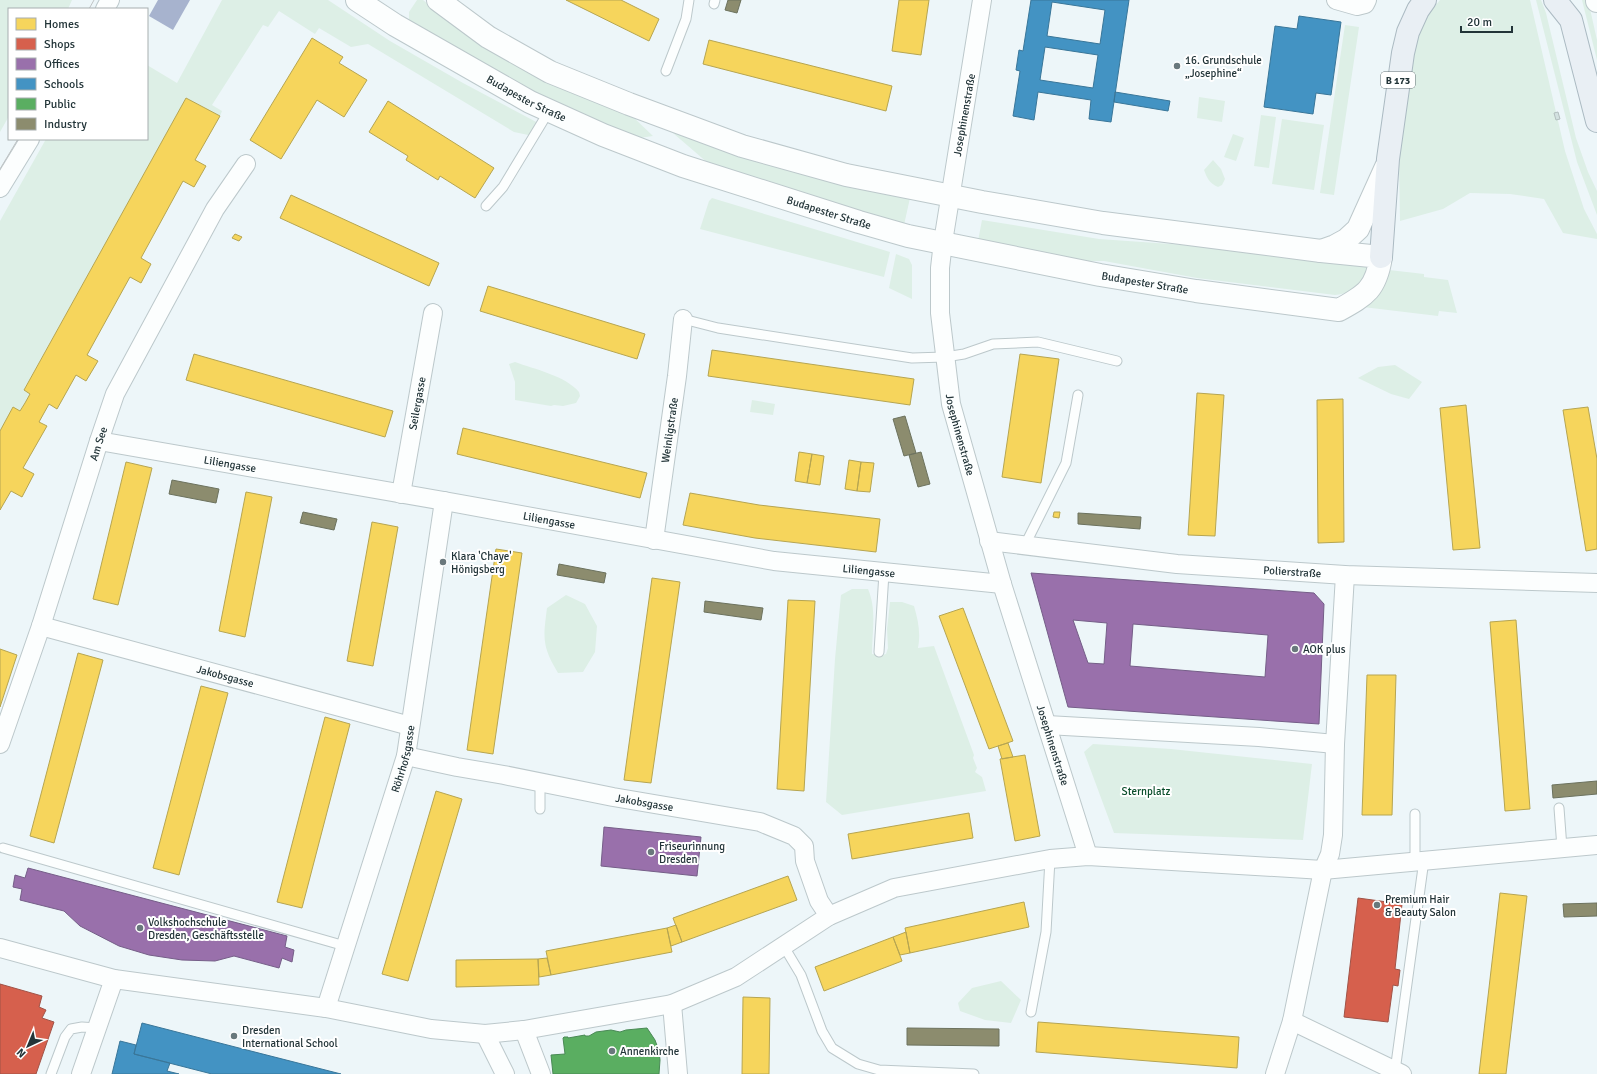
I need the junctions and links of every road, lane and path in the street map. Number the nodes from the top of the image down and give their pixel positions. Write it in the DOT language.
graph roads {
  1 [pos="357,0"];
  2 [pos="438,0"];
  3 [pos="689,0"];
  4 [pos="982,0"];
  5 [pos="1336,0"];
  6 [pos="1425,0"];
  7 [pos="1555,0"];
  8 [pos="1366,2"];
  9 [pos="1569,10"];
  10 [pos="666,70"];
  11 [pos="549,111"];
  12 [pos="1596,115"];
  13 [pos="29,140"];
  14 [pos="246,164"];
  15 [pos="1388,164"];
  16 [pos="0,188"];
  17 [pos="950,196"];
  18 [pos="486,206"];
  19 [pos="943,242"];
  20 [pos="1321,251"];
  21 [pos="1382,257"];
  22 [pos="433,313"];
  23 [pos="683,319"];
  24 [pos="944,357"];
  25 [pos="1117,361"];
  26 [pos="1078,394"];
  27 [pos="99,441"];
  28 [pos="402,494"];
  29 [pos="444,501"];
  30 [pos="654,540"];
  31 [pos="989,541"];
  32 [pos="1025,545"];
  33 [pos="884,573"];
  34 [pos="1345,575"];
  35 [pos="1597,583"];
  36 [pos="1002,584"];
  37 [pos="41,626"];
  38 [pos="879,652"];
  39 [pos="1047,725"];
  40 [pos="410,726"];
  41 [pos="0,744"];
  42 [pos="1335,744"];
  43 [pos="406,756"];
  44 [pos="540,782"];
  45 [pos="1559,808"];
  46 [pos="540,809"];
  47 [pos="1415,814"];
  48 [pos="1597,845"];
  49 [pos="3,848"];
  50 [pos="1562,848"];
  51 [pos="1088,856"];
  52 [pos="1050,859"];
  53 [pos="1419,861"];
  54 [pos="1323,870"];
  55 [pos="829,916"];
  56 [pos="783,945"];
  57 [pos="345,946"];
  58 [pos="0,948"];
  59 [pos="114,979"];
  60 [pos="672,1004"];
  61 [pos="326,1008"];
  62 [pos="1031,1012"];
  63 [pos="1292,1021"];
  64 [pos="97,1028"];
  65 [pos="524,1030"];
  66 [pos="485,1034"];
  67 [pos="1398,1072"];
  68 [pos="51,1074"];
  69 [pos="81,1074"];
  70 [pos="505,1074"];
  71 [pos="541,1074"];
  72 [pos="678,1074"];
  73 [pos="974,1074"];
  74 [pos="1275,1074"];
  1 -- 11 [label="main road, Budapester Straße"];
  2 -- 17 [label="main road"];
  3 -- 10 [label="lane"];
  4 -- 17 [label="street, Josephinenstraße"];
  5 -- 8 [label="street"];
  6 -- 15 [label="main road, B 173"];
  7 -- 9 [label="main road"];
  9 -- 12 [label="main road"];
  11 -- 18 [label="lane"];
  11 -- 19 [label="main road, Budapester Straße"];
  13 -- 16 [label="street"];
  14 -- 27 [label="street, Am See"];
  15 -- 20 [label="main road"];
  15 -- 21 [label="main road, B 173"];
  17 -- 19 [label="street, Josephinenstraße"];
  17 -- 20 [label="main road"];
  19 -- 21 [label="main road, Budapester Straße"];
  19 -- 24 [label="street, Josephinenstraße"];
  20 -- 21 [label="main road"];
  22 -- 28 [label="street, Seilergasse"];
  23 -- 24 [label="lane"];
  23 -- 30 [label="street, Weinligstraße"];
  24 -- 25 [label="lane"];
  24 -- 31 [label="street, Josephinenstraße"];
  26 -- 32 [label="lane"];
  27 -- 28 [label="street, Liliengasse"];
  27 -- 37 [label="street, Am See"];
  28 -- 29 [label="street, Liliengasse"];
  29 -- 30 [label="street, Liliengasse"];
  29 -- 40 [label="street, Röhrhofsgasse"];
  30 -- 33 [label="street, Liliengasse"];
  31 -- 32 [label="street, Polierstraße"];
  31 -- 36 [label="street, Josephinenstraße"];
  32 -- 34 [label="street, Polierstraße"];
  33 -- 36 [label="street, Liliengasse"];
  33 -- 38 [label="lane"];
  34 -- 35 [label="street, Polierstraße"];
  34 -- 42 [label="street"];
  36 -- 39 [label="street, Josephinenstraße"];
  37 -- 40 [label="street, Jakobsgasse"];
  37 -- 41 [label="street, Am See"];
  39 -- 42 [label="street"];
  39 -- 51 [label="street, Josephinenstraße"];
  40 -- 43 [label="street, Röhrhofsgasse"];
  42 -- 54 [label="street"];
  43 -- 44 [label="street, Jakobsgasse"];
  43 -- 57 [label="street, Röhrhofsgasse"];
  44 -- 46 [label="lane"];
  44 -- 55 [label="street, Jakobsgasse"];
  45 -- 50 [label="lane"];
  47 -- 53 [label="lane"];
  48 -- 50 [label="street"];
  49 -- 57 [label="lane"];
  50 -- 53 [label="street"];
  51 -- 52 [label="street"];
  51 -- 54 [label="street"];
  52 -- 55 [label="street"];
  52 -- 62 [label="lane"];
  53 -- 54 [label="street"];
  53 -- 67 [label="lane"];
  54 -- 63 [label="street"];
  55 -- 56 [label="street"];
  56 -- 60 [label="street"];
  56 -- 73 [label="lane"];
  57 -- 61 [label="street, Röhrhofsgasse"];
  58 -- 59 [label="street"];
  59 -- 61 [label="street"];
  59 -- 64 [label="street"];
  60 -- 65 [label="street"];
  60 -- 72 [label="street"];
  61 -- 66 [label="street"];
  63 -- 67 [label="street"];
  63 -- 74 [label="street"];
  64 -- 68 [label="lane"];
  64 -- 69 [label="street"];
  65 -- 66 [label="street"];
  65 -- 71 [label="street"];
  66 -- 70 [label="street"];
}
